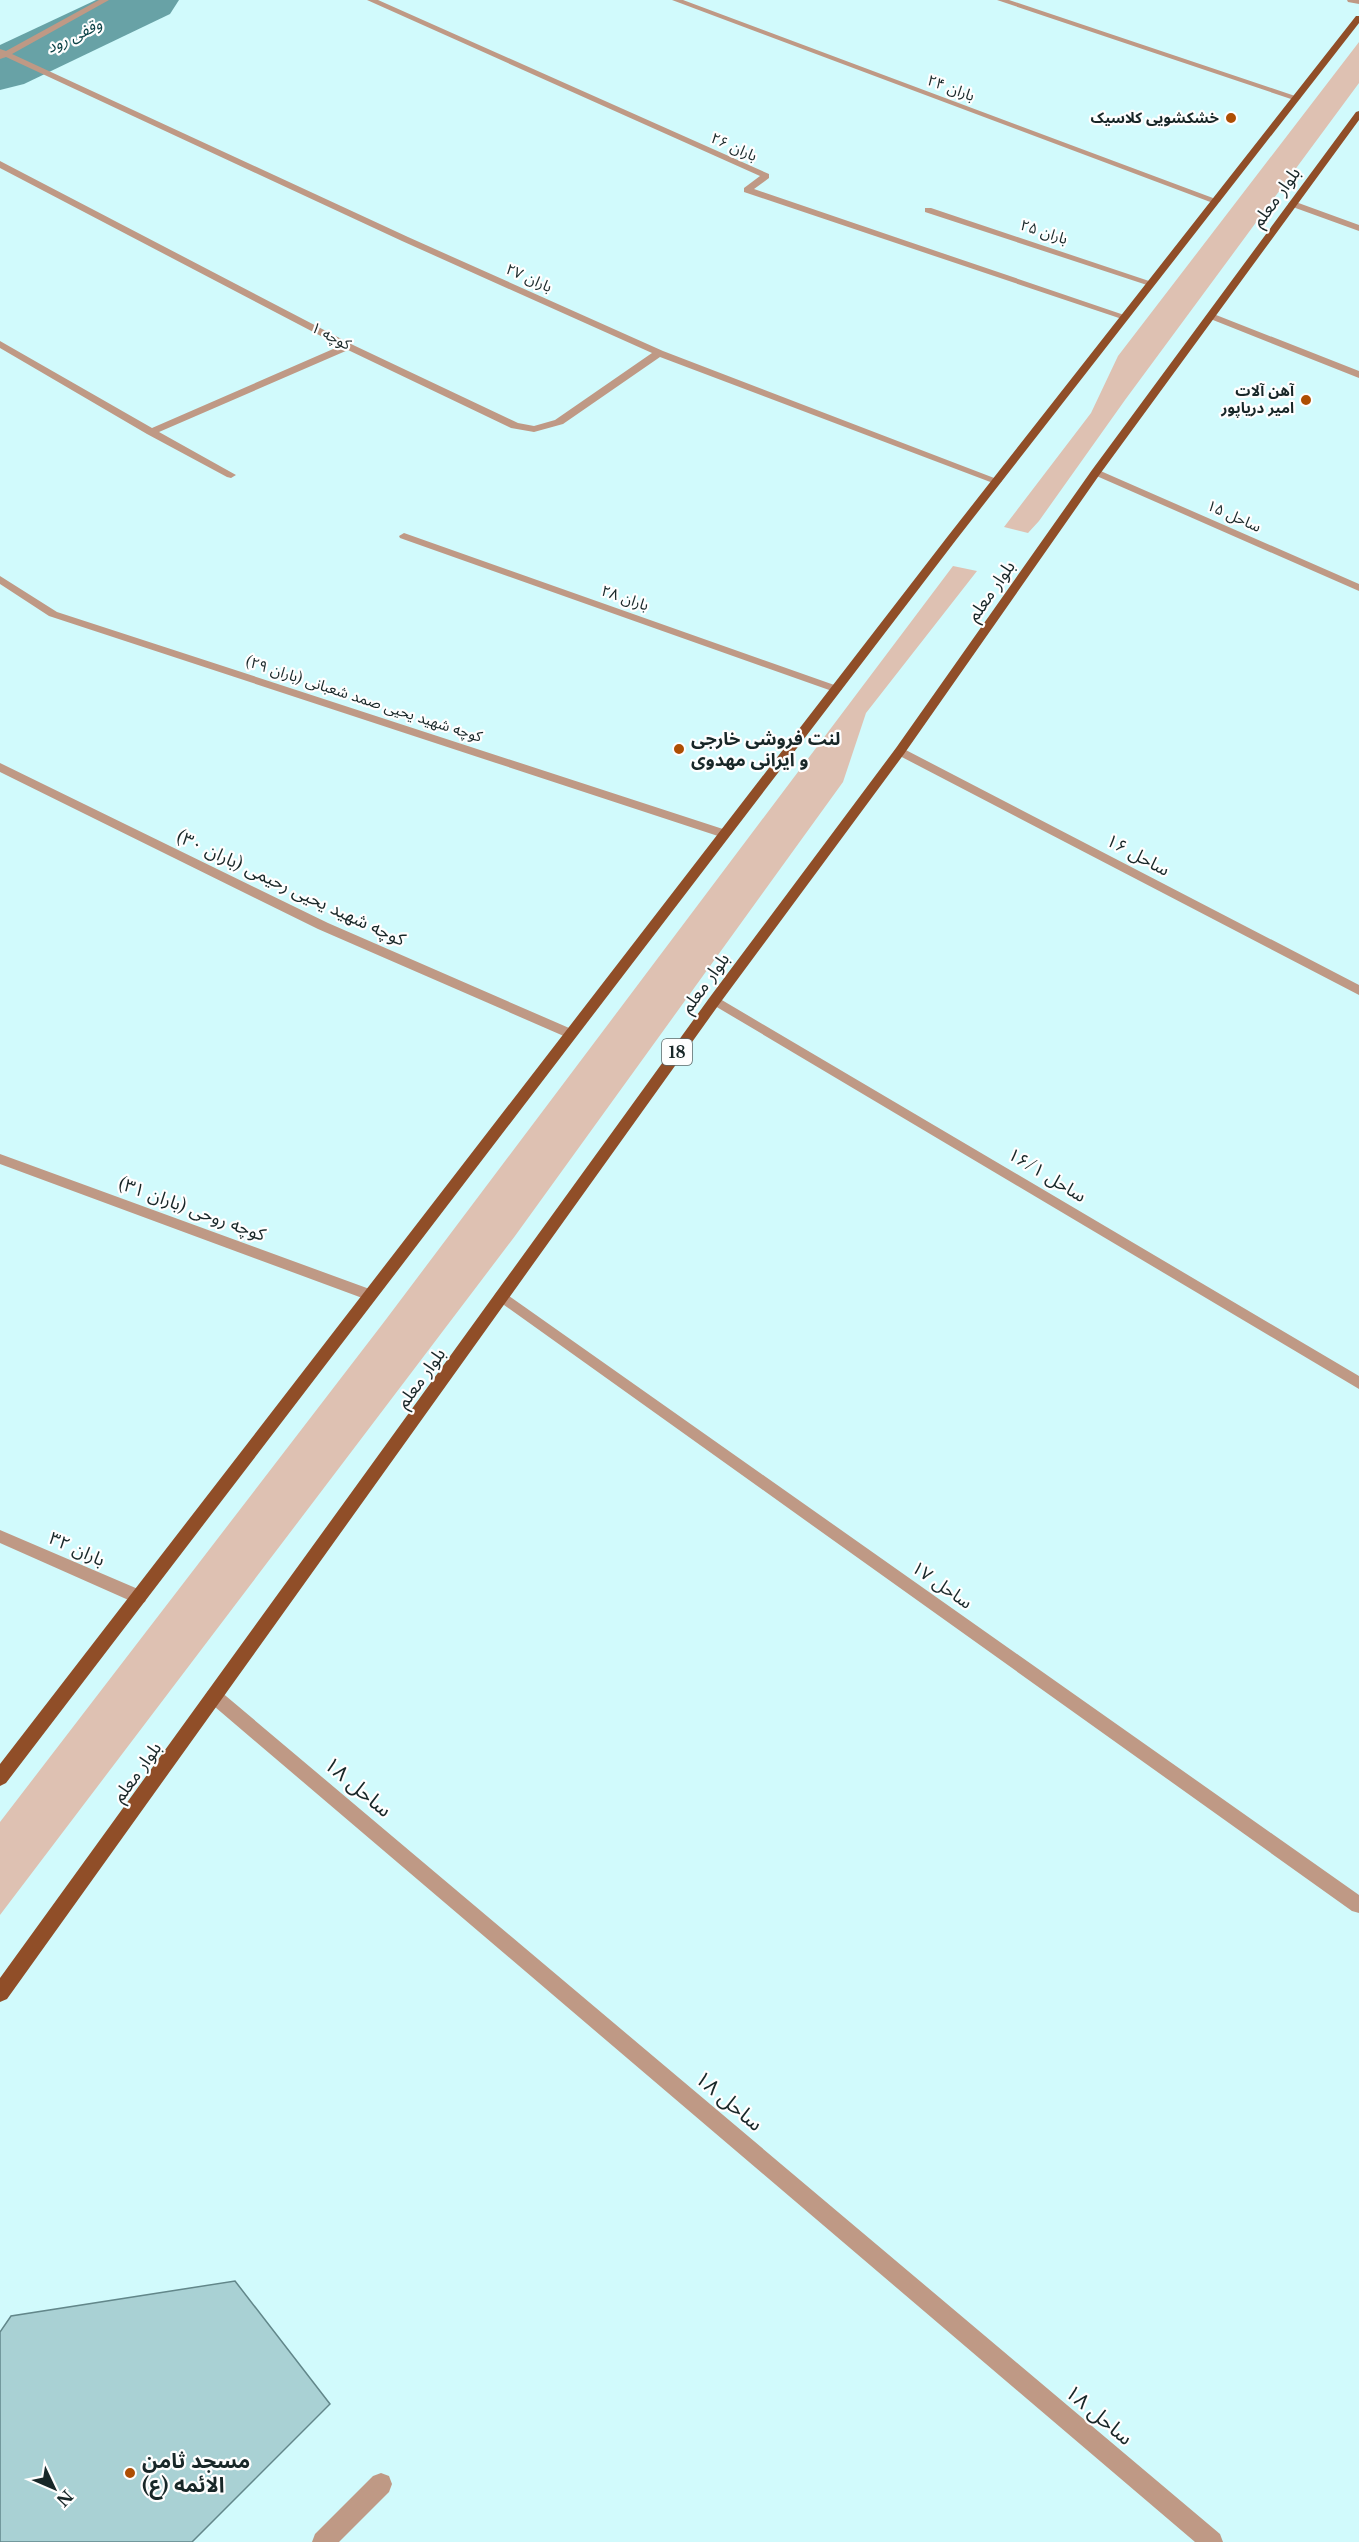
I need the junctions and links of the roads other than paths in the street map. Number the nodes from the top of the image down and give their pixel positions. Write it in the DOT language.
graph roads {
  1 [pos="105,0"];
  2 [pos="371,0"];
  3 [pos="676,0"];
  4 [pos="1000,0"];
  5 [pos="1351,0"];
  6 [pos="1359,2"];
  7 [pos="1359,18"];
  8 [pos="2,54"];
  9 [pos="1297,98"];
  10 [pos="1359,114"];
  11 [pos="0,164"];
  12 [pos="1216,201"];
  13 [pos="1293,204"];
  14 [pos="928,210"];
  15 [pos="1359,228"];
  16 [pos="1150,284"];
  17 [pos="1211,316"];
  18 [pos="1125,317"];
  19 [pos="0,344"];
  20 [pos="348,346"];
  21 [pos="659,352"];
  22 [pos="1359,375"];
  23 [pos="151,432"];
  24 [pos="1096,472"];
  25 [pos="231,475"];
  26 [pos="997,481"];
  27 [pos="404,536"];
  28 [pos="0,579"];
  29 [pos="1359,588"];
  30 [pos="836,689"];
  31 [pos="900,751"];
  32 [pos="0,767"];
  33 [pos="725,834"];
  34 [pos="1359,991"];
  35 [pos="715,1000"];
  36 [pos="571,1034"];
  37 [pos="0,1159"];
  38 [pos="370,1295"];
  39 [pos="501,1296"];
  40 [pos="1359,1383"];
  41 [pos="0,1536"];
  42 [pos="139,1597"];
  43 [pos="214,1696"];
  44 [pos="0,1778"];
  45 [pos="1359,1905"];
  46 [pos="0,1993"];
  47 [pos="381,2484"];
  48 [pos="323,2542"];
  49 [pos="1212,2542"];
  1 -- 8 [label="street"];
  2 -- 18 [label="street, باران ۲۶"];
  3 -- 12 [label="street, باران ۲۴"];
  4 -- 9 [label="street"];
  5 -- 6 [label="street"];
  7 -- 9 [label="main road"];
  8 -- 21 [label="street, باران ۲۷"];
  9 -- 12 [label="main road"];
  10 -- 13 [label="main road, بلوار معلم / 18"];
  11 -- 20 [label="street, کوچه ۱"];
  12 -- 16 [label="main road"];
  13 -- 15 [label="street"];
  13 -- 17 [label="main road, بلوار معلم / 18"];
  14 -- 16 [label="street, باران ۲۵"];
  16 -- 18 [label="main road"];
  17 -- 22 [label="street"];
  17 -- 24 [label="main road, بلوار معلم / 18"];
  18 -- 26 [label="main road"];
  19 -- 23 [label="street"];
  20 -- 21 [label="street, کوچه ۱"];
  20 -- 23 [label="street"];
  21 -- 26 [label="street, باران ۲۷"];
  23 -- 25 [label="street"];
  24 -- 29 [label="street, ساحل ۱۵"];
  24 -- 31 [label="main road, بلوار معلم / 18"];
  26 -- 30 [label="main road"];
  27 -- 30 [label="street, باران ۲۸"];
  28 -- 33 [label="street, کوچه شهید یحیی صمد شعبانی (باران ۲۹)"];
  30 -- 33 [label="main road"];
  31 -- 34 [label="street, ساحل ۱۶"];
  31 -- 35 [label="main road, بلوار معلم / 18"];
  32 -- 36 [label="street, کوچه شهید یحیی رحیمی (باران ۳۰)"];
  33 -- 36 [label="main road"];
  35 -- 39 [label="main road, بلوار معلم / 18"];
  35 -- 40 [label="street, ساحل ۱۶/۱"];
  36 -- 38 [label="main road"];
  37 -- 38 [label="street, کوچه روحی (باران ۳۱)"];
  38 -- 42 [label="main road"];
  39 -- 43 [label="main road, بلوار معلم / 18"];
  39 -- 45 [label="street, ساحل ۱۷"];
  41 -- 42 [label="street, باران ۳۲"];
  42 -- 44 [label="main road"];
  43 -- 46 [label="main road, بلوار معلم / 18"];
  43 -- 49 [label="street, ساحل ۱۸"];
  47 -- 48 [label="street"];
}
